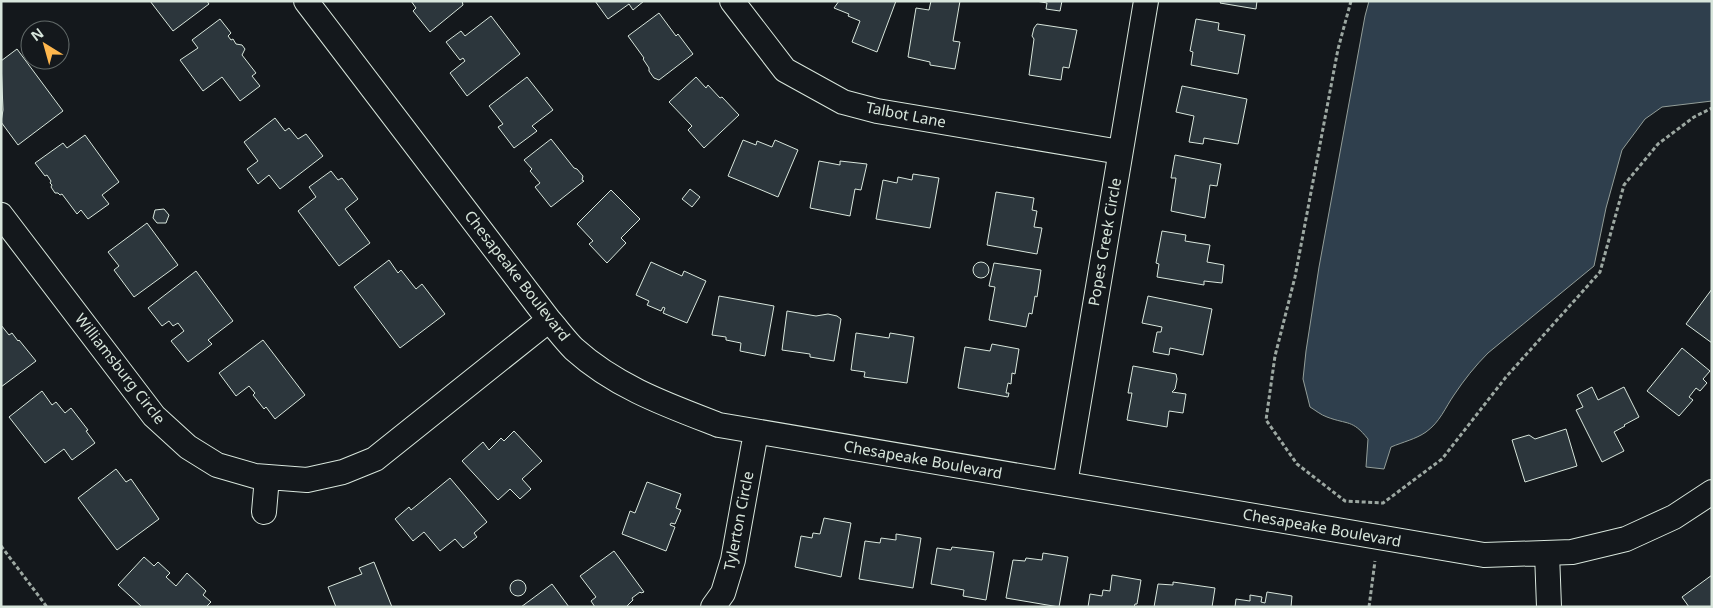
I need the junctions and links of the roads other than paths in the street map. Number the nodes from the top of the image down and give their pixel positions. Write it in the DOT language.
graph roads {
  1 [pos="306,1"];
  2 [pos="732,1"];
  3 [pos="1146,1"];
  4 [pos="1120,152"];
  5 [pos="1,215"];
  6 [pos="549,320"];
  7 [pos="756,432"];
  8 [pos="267,477"];
  9 [pos="1065,484"];
  10 [pos="1712,492"];
  11 [pos="264,512"];
  12 [pos="1547,553"];
  13 [pos="713,607"];
  14 [pos="1549,607"];
  1 -- 6 [label="street, Chesapeake Boulevard"];
  2 -- 4 [label="street, Talbot Lane"];
  3 -- 4 [label="street, Popes Creek Circle"];
  4 -- 9 [label="street, Popes Creek Circle"];
  5 -- 8 [label="street, Williamsburg Circle"];
  6 -- 7 [label="street, Chesapeake Boulevard"];
  6 -- 8 [label="street, Williamsburg Circle"];
  7 -- 9 [label="street, Chesapeake Boulevard"];
  7 -- 13 [label="street, Tylerton Circle"];
  8 -- 11 [label="street"];
  9 -- 12 [label="street, Chesapeake Boulevard"];
  10 -- 12 [label="street, Chesapeake Boulevard"];
  12 -- 14 [label="street"];
}
